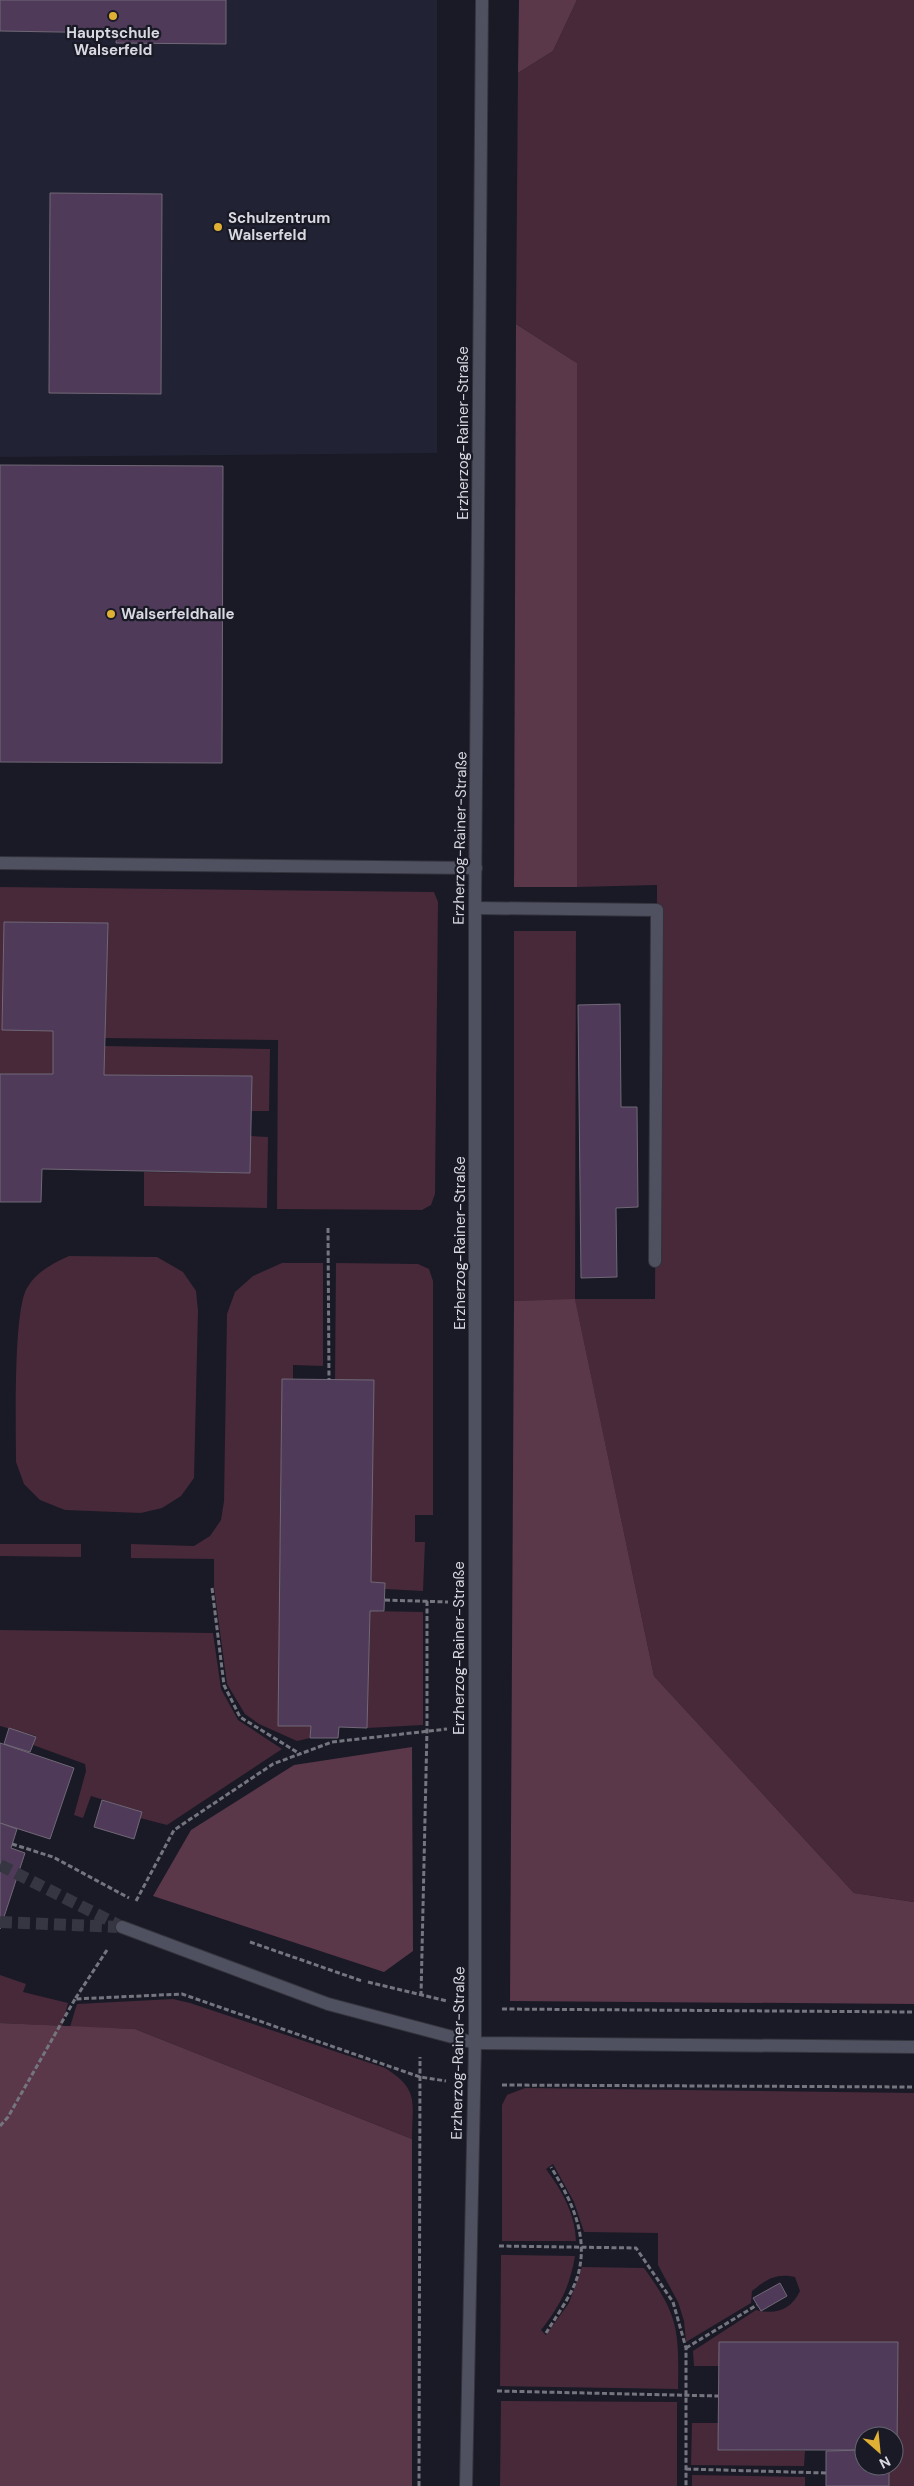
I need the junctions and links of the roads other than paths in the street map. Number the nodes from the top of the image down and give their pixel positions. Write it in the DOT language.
graph roads {
  1 [pos="482,0"];
  2 [pos="0,863"];
  3 [pos="476,868"];
  4 [pos="475,908"];
  5 [pos="655,1262"];
  6 [pos="122,1927"];
  7 [pos="476,2043"];
  8 [pos="914,2047"];
  9 [pos="466,2486"];
  1 -- 3 [label="lane, Erzherzog-Rainer-Straße"];
  2 -- 3 [label="lane"];
  3 -- 4 [label="lane, Erzherzog-Rainer-Straße"];
  4 -- 5 [label="lane"];
  4 -- 7 [label="lane, Erzherzog-Rainer-Straße"];
  6 -- 7 [label="lane"];
  7 -- 8 [label="lane"];
  7 -- 9 [label="lane, Erzherzog-Rainer-Straße"];
}
